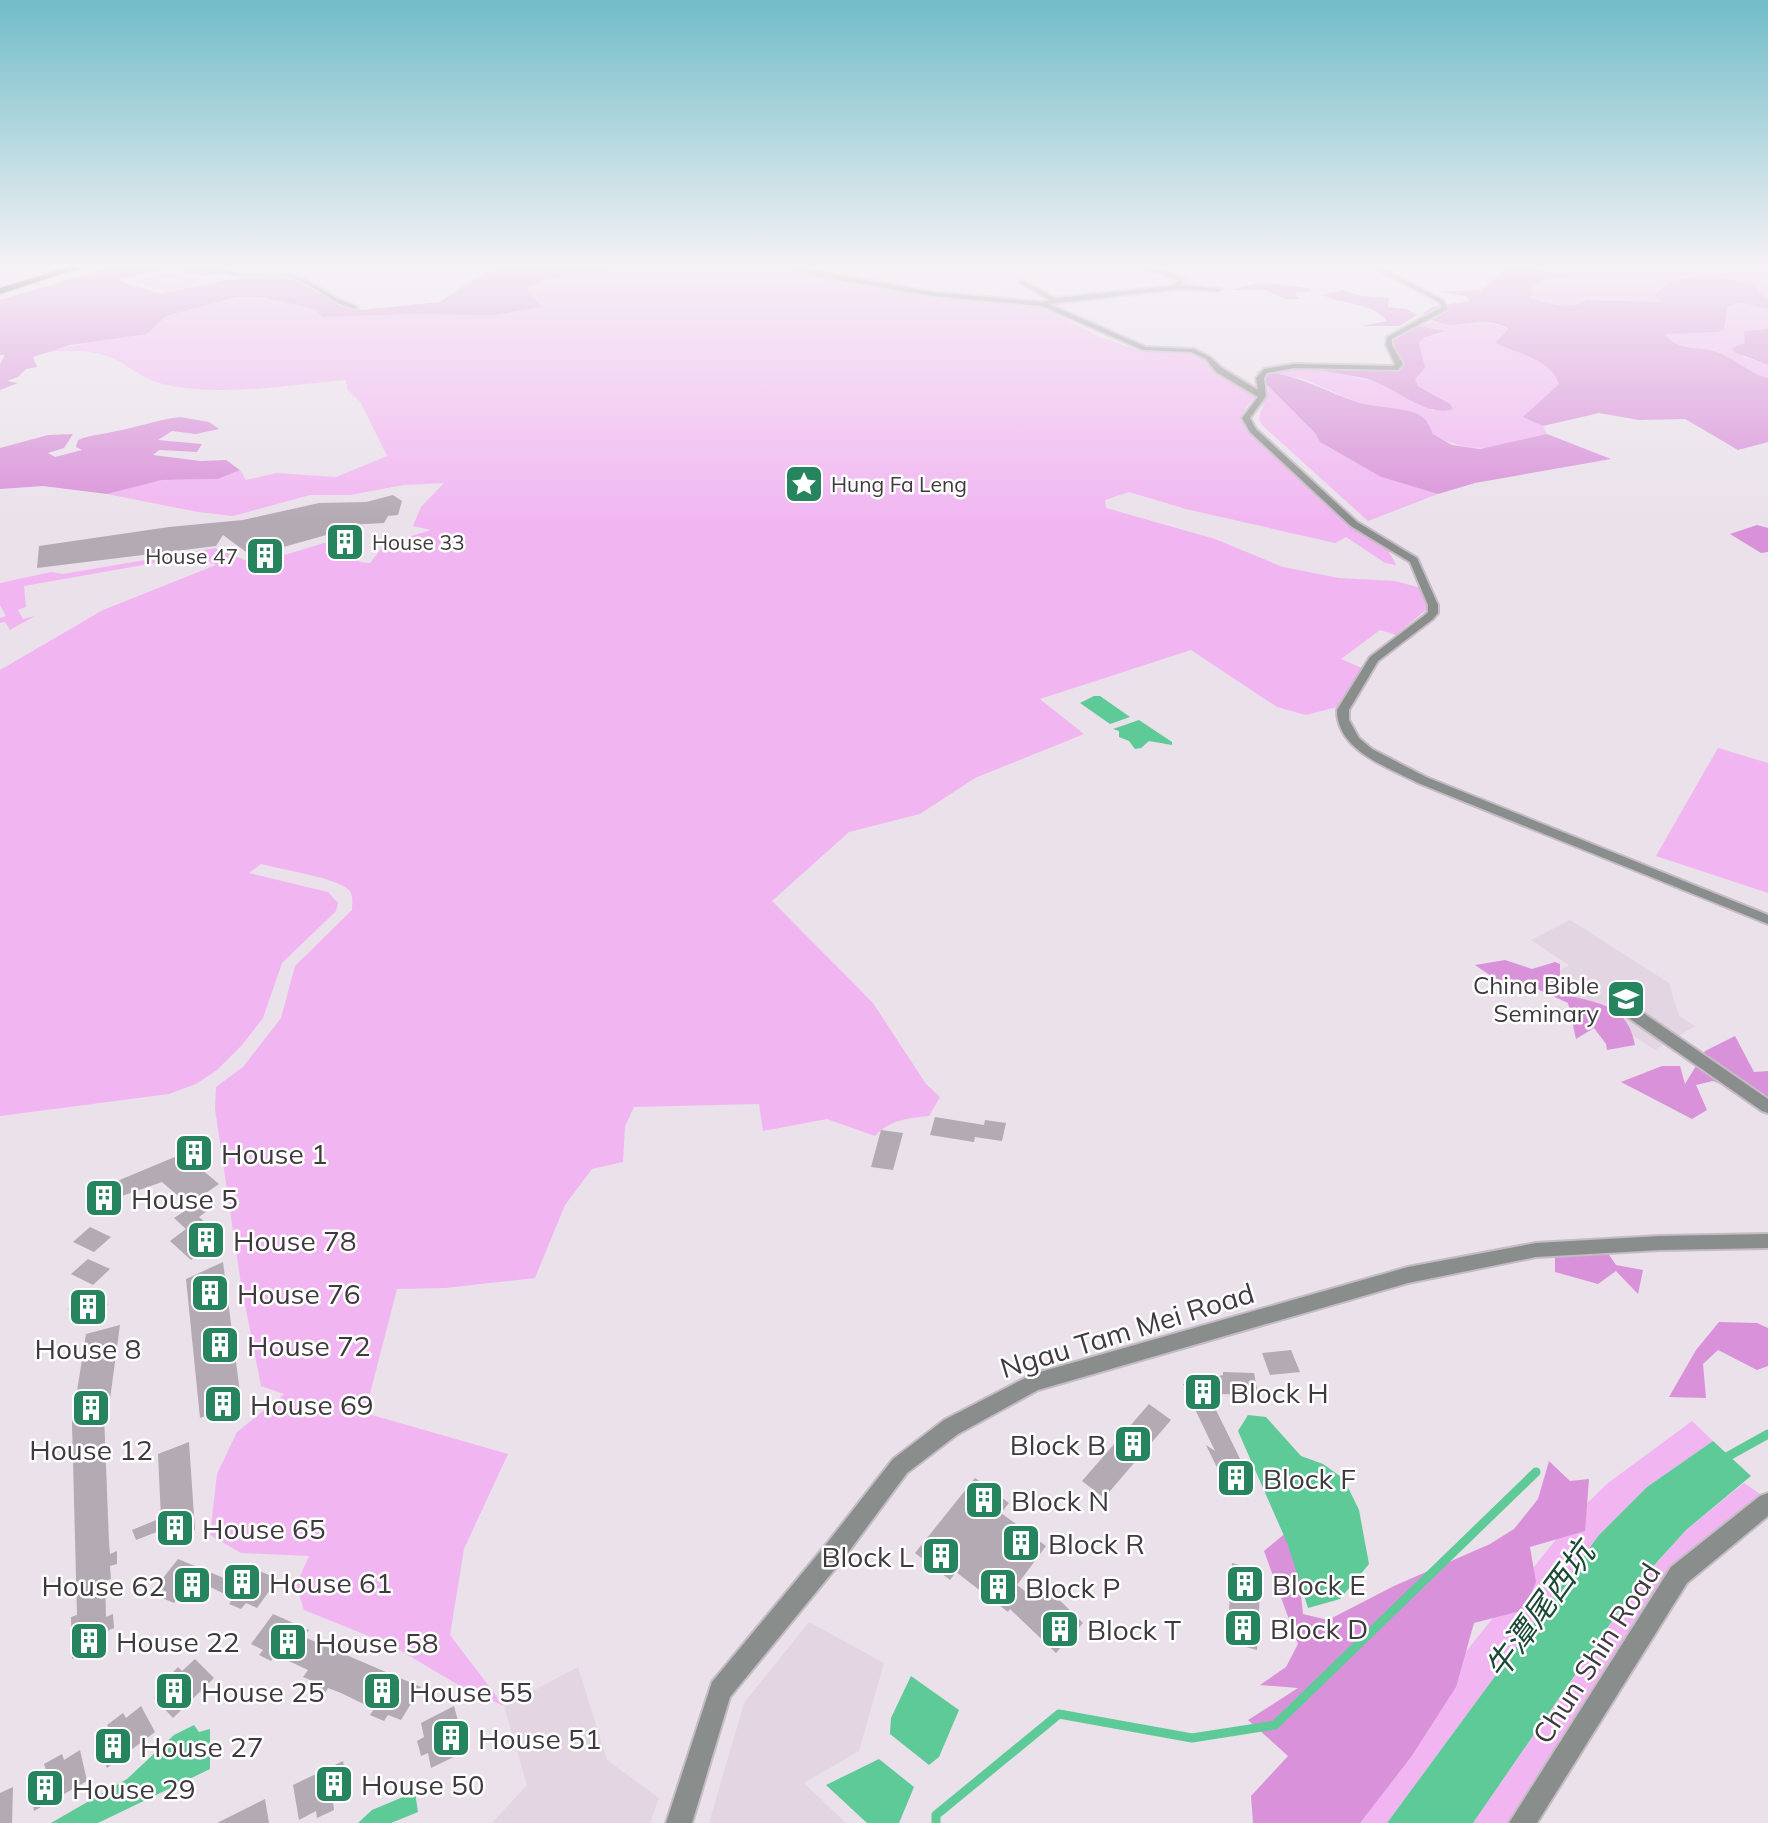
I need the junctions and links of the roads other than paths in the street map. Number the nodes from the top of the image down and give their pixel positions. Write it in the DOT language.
graph roads {
  1 [pos="1194,351"];
  2 [pos="1392,351"];
  3 [pos="1262,396"];
  4 [pos="1768,920"];
  5 [pos="1632,1012"];
  6 [pos="1768,1107"];
  7 [pos="1768,1241"];
  8 [pos="1768,1503"];
  9 [pos="679,1823"];
  10 [pos="1522,1823"];
  1 -- 3 [label="street"];
  2 -- 3 [label="street"];
  3 -- 4 [label="street"];
  5 -- 6 [label="street"];
  7 -- 9 [label="street, Ngau Tam Mei Road"];
  8 -- 10 [label="street, Chun Shin Road"];
}
